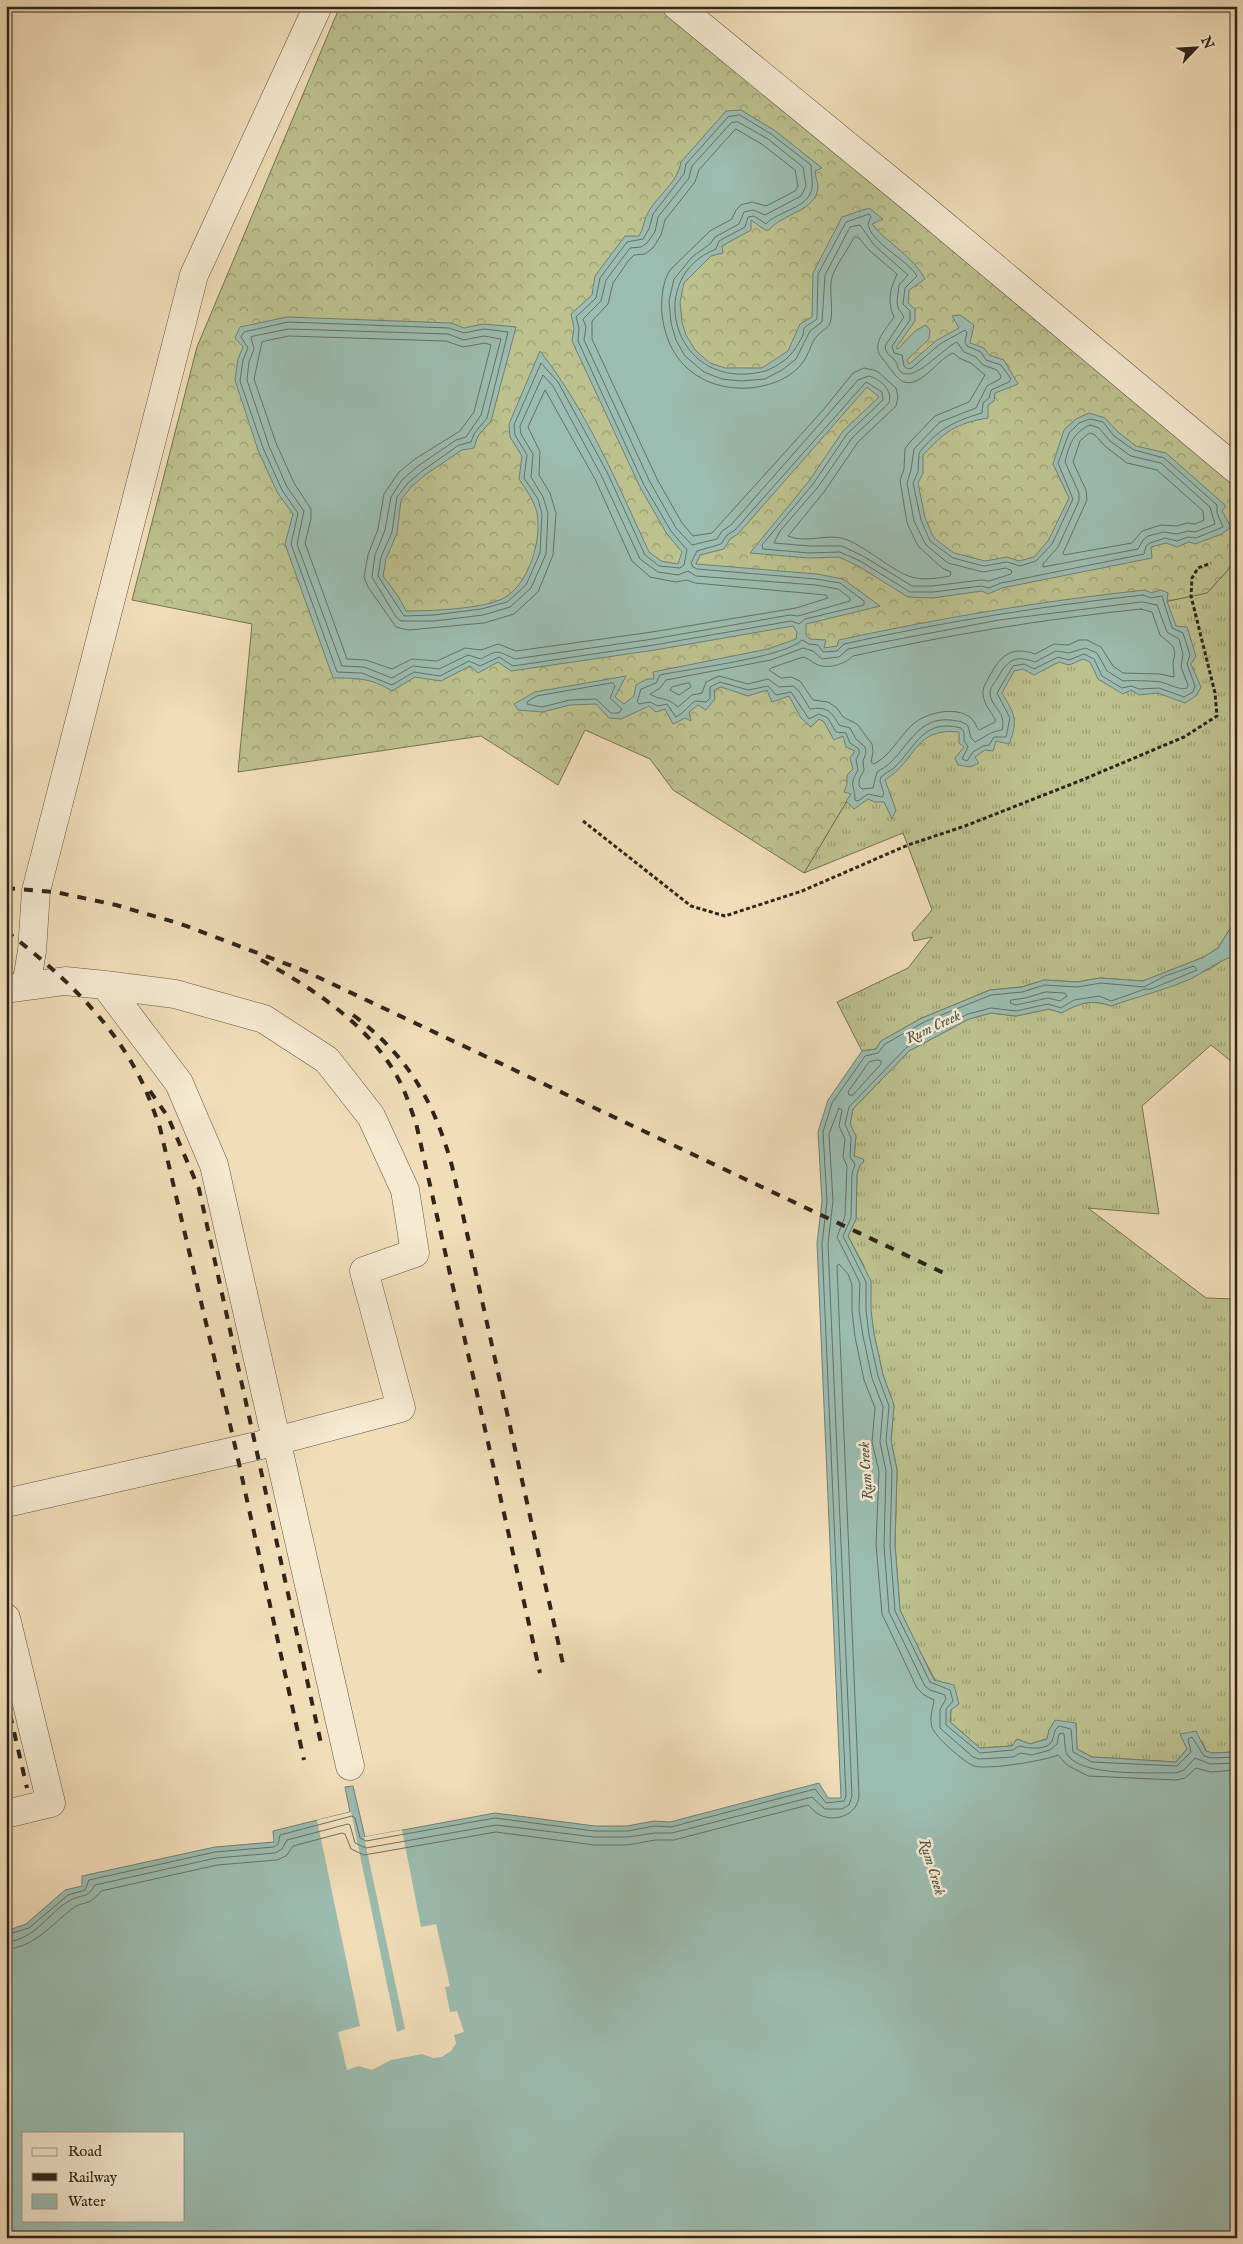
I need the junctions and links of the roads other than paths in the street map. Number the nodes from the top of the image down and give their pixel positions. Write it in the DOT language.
graph roads {
  1 [pos="318,6"];
  2 [pos="677,6"];
  3 [pos="1237,470"];
  4 [pos="105,985"];
  5 [pos="16,988"];
  6 [pos="276,1440"];
  7 [pos="6,1502"];
  8 [pos="6,1618"];
  9 [pos="350,1766"];
  10 [pos="6,1814"];
  1 -- 5 [label="lane"];
  2 -- 3 [label="lane"];
  4 -- 5 [label="lane"];
  4 -- 6 [label="lane"];
  4 -- 6 [label="lane"];
  6 -- 7 [label="lane"];
  6 -- 9 [label="lane"];
  8 -- 10 [label="lane"];
}
